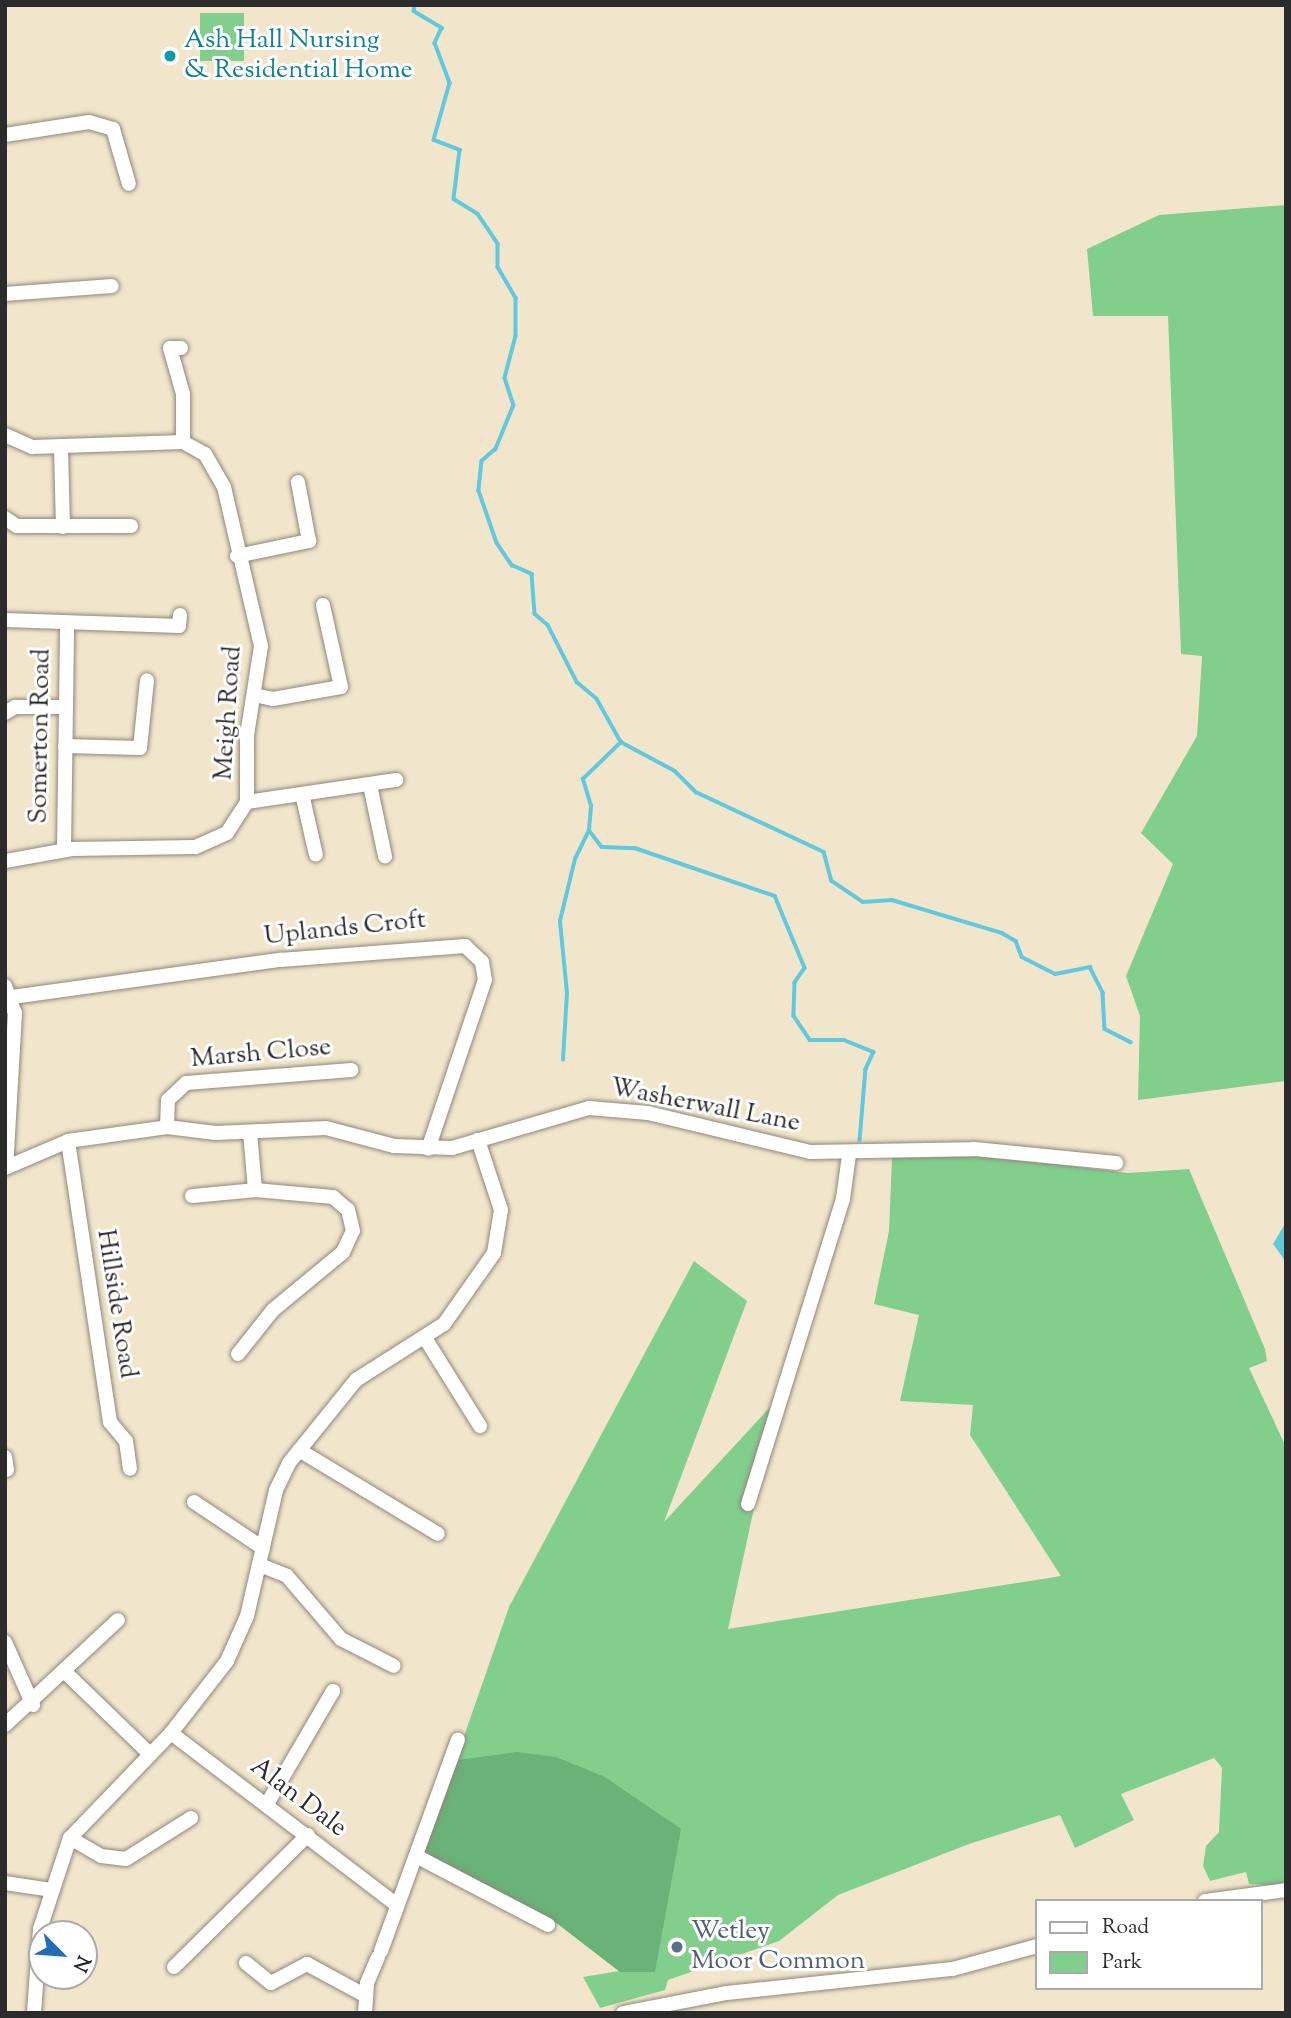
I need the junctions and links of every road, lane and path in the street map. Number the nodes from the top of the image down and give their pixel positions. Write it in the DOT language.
graph roads {
  1 [pos="5,135"];
  2 [pos="129,184"];
  3 [pos="112,286"];
  4 [pos="5,294"];
  5 [pos="181,348"];
  6 [pos="5,435"];
  7 [pos="183,442"];
  8 [pos="61,447"];
  9 [pos="298,482"];
  10 [pos="5,518"];
  11 [pos="131,526"];
  12 [pos="63,527"];
  13 [pos="237,556"];
  14 [pos="323,605"];
  15 [pos="180,615"];
  16 [pos="5,620"];
  17 [pos="66,623"];
  18 [pos="147,680"];
  19 [pos="254,695"];
  20 [pos="65,707"];
  21 [pos="5,713"];
  22 [pos="65,746"];
  23 [pos="396,780"];
  24 [pos="370,785"];
  25 [pos="303,798"];
  26 [pos="247,802"];
  27 [pos="64,850"];
  28 [pos="316,855"];
  29 [pos="385,856"];
  30 [pos="5,861"];
  31 [pos="9,991"];
  32 [pos="351,1070"];
  33 [pos="167,1127"];
  34 [pos="250,1132"];
  35 [pos="478,1140"];
  36 [pos="68,1141"];
  37 [pos="428,1149"];
  38 [pos="849,1155"];
  39 [pos="1116,1163"];
  40 [pos="6,1168"];
  41 [pos="255,1190"];
  42 [pos="192,1196"];
  43 [pos="425,1338"];
  44 [pos="238,1354"];
  45 [pos="480,1426"];
  46 [pos="299,1450"];
  47 [pos="130,1469"];
  48 [pos="194,1502"];
  49 [pos="748,1504"];
  50 [pos="438,1534"];
  51 [pos="263,1548"];
  52 [pos="260,1565"];
  53 [pos="118,1620"];
  54 [pos="5,1642"];
  55 [pos="388,1658"];
  56 [pos="66,1673"];
  57 [pos="334,1700"];
  58 [pos="33,1705"];
  59 [pos="5,1725"];
  60 [pos="171,1733"];
  61 [pos="458,1740"];
  62 [pos="150,1754"];
  63 [pos="267,1804"];
  64 [pos="191,1818"];
  65 [pos="308,1835"];
  66 [pos="70,1838"];
  67 [pos="415,1856"];
  68 [pos="5,1883"];
  69 [pos="51,1890"];
  70 [pos="1286,1890"];
  71 [pos="1220,1899"];
  72 [pos="394,1903"];
  73 [pos="548,1925"];
  74 [pos="1036,1946"];
  75 [pos="246,1963"];
  76 [pos="174,1967"];
  77 [pos="366,1996"];
  78 [pos="34,2013"];
  79 [pos="365,2013"];
  80 [pos="623,2013"];
  1 -- 2 [label="street"];
  3 -- 4 [label="street"];
  5 -- 7 [label="street"];
  6 -- 8 [label="street"];
  7 -- 8 [label="street"];
  7 -- 13 [label="street, Meigh Road"];
  8 -- 12 [label="street"];
  9 -- 13 [label="street"];
  10 -- 12 [label="street"];
  11 -- 12 [label="street"];
  13 -- 19 [label="street, Meigh Road"];
  14 -- 19 [label="street"];
  15 -- 17 [label="street"];
  16 -- 17 [label="street"];
  17 -- 20 [label="street, Somerton Road"];
  18 -- 22 [label="street"];
  19 -- 26 [label="street, Meigh Road"];
  20 -- 21 [label="street"];
  20 -- 22 [label="street, Somerton Road"];
  22 -- 27 [label="street, Somerton Road"];
  23 -- 24 [label="street"];
  24 -- 25 [label="street"];
  24 -- 29 [label="street"];
  25 -- 26 [label="street"];
  25 -- 28 [label="street"];
  26 -- 27 [label="street, Meigh Road"];
  27 -- 30 [label="street, Meigh Road"];
  31 -- 37 [label="street, Uplands Croft"];
  31 -- 40 [label="street"];
  32 -- 33 [label="street, Marsh Close"];
  33 -- 34 [label="street, Washerwall Lane"];
  33 -- 36 [label="street, Washerwall Lane"];
  34 -- 37 [label="street, Washerwall Lane"];
  34 -- 41 [label="street"];
  35 -- 37 [label="street, Washerwall Lane"];
  35 -- 38 [label="street, Washerwall Lane"];
  35 -- 43 [label="street"];
  36 -- 40 [label="street, Washerwall Lane"];
  36 -- 47 [label="street, Hillside Road"];
  38 -- 39 [label="street, Washerwall Lane"];
  38 -- 49 [label="street"];
  41 -- 42 [label="street"];
  41 -- 44 [label="street"];
  43 -- 45 [label="street"];
  43 -- 46 [label="street"];
  46 -- 50 [label="street"];
  46 -- 51 [label="street"];
  48 -- 51 [label="street"];
  51 -- 52 [label="street"];
  52 -- 55 [label="street"];
  52 -- 60 [label="street"];
  53 -- 56 [label="street"];
  54 -- 58 [label="street"];
  56 -- 58 [label="street"];
  56 -- 62 [label="street"];
  57 -- 63 [label="street"];
  58 -- 59 [label="street"];
  60 -- 62 [label="street"];
  60 -- 63 [label="street, Alan Dale"];
  61 -- 67 [label="street"];
  62 -- 66 [label="street"];
  63 -- 65 [label="street, Alan Dale"];
  64 -- 66 [label="street"];
  65 -- 72 [label="street, Alan Dale"];
  65 -- 76 [label="street"];
  66 -- 69 [label="street"];
  67 -- 72 [label="street"];
  67 -- 73 [label="street"];
  68 -- 69 [label="street"];
  69 -- 78 [label="street"];
  70 -- 71 [label="street"];
  72 -- 77 [label="street"];
  74 -- 80 [label="street"];
  75 -- 77 [label="street"];
  77 -- 79 [label="street"];
}
